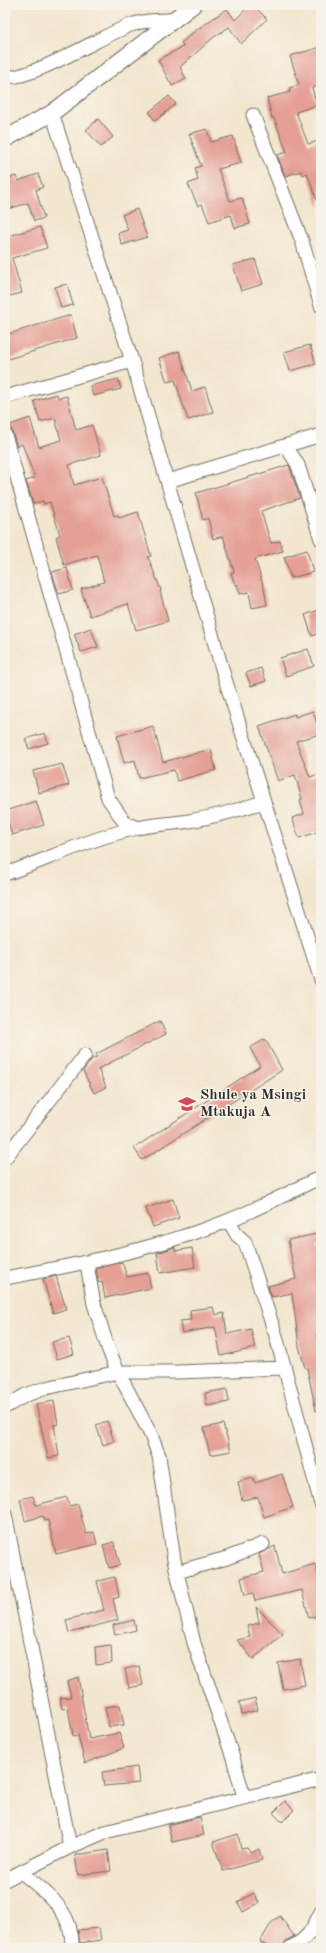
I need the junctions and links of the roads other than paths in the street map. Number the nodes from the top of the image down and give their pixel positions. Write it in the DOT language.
graph roads {
  1 [pos="182,11"];
  2 [pos="5,76"];
  3 [pos="52,113"];
  4 [pos="253,115"];
  5 [pos="5,139"];
  6 [pos="321,306"];
  7 [pos="132,361"];
  8 [pos="5,397"];
  9 [pos="321,434"];
  10 [pos="5,435"];
  11 [pos="286,446"];
  12 [pos="168,481"];
  13 [pos="321,539"];
  14 [pos="263,802"];
  15 [pos="138,828"];
  16 [pos="5,874"];
  17 [pos="316,947"];
  18 [pos="321,980"];
  19 [pos="85,1055"];
  20 [pos="5,1158"];
  21 [pos="321,1177"];
  22 [pos="229,1220"];
  23 [pos="87,1264"];
  24 [pos="5,1278"];
  25 [pos="285,1368"];
  26 [pos="118,1372"];
  27 [pos="5,1407"];
  28 [pos="321,1504"];
  29 [pos="5,1514"];
  30 [pos="264,1544"];
  31 [pos="177,1572"];
  32 [pos="321,1779"];
  33 [pos="244,1798"];
  34 [pos="70,1848"];
  35 [pos="21,1872"];
  36 [pos="5,1880"];
  37 [pos="321,1912"];
  38 [pos="72,1948"];
  39 [pos="290,1948"];
  1 -- 2 [label="street"];
  1 -- 3 [label="street"];
  3 -- 5 [label="street"];
  3 -- 7 [label="street"];
  4 -- 6 [label="street"];
  7 -- 8 [label="street"];
  7 -- 12 [label="street"];
  9 -- 11 [label="street"];
  10 -- 15 [label="street"];
  11 -- 12 [label="street"];
  11 -- 13 [label="street"];
  12 -- 14 [label="street"];
  14 -- 15 [label="street"];
  14 -- 17 [label="street"];
  15 -- 16 [label="street"];
  17 -- 18 [label="street"];
  19 -- 20 [label="street"];
  21 -- 22 [label="street"];
  22 -- 23 [label="street"];
  22 -- 25 [label="street"];
  23 -- 24 [label="street"];
  23 -- 26 [label="street"];
  25 -- 26 [label="street"];
  25 -- 28 [label="street"];
  26 -- 27 [label="street"];
  26 -- 31 [label="street"];
  29 -- 34 [label="street"];
  30 -- 31 [label="street"];
  31 -- 33 [label="street"];
  32 -- 33 [label="street"];
  33 -- 34 [label="street"];
  34 -- 35 [label="street"];
  35 -- 36 [label="street"];
  35 -- 38 [label="street"];
  37 -- 39 [label="street"];
}
